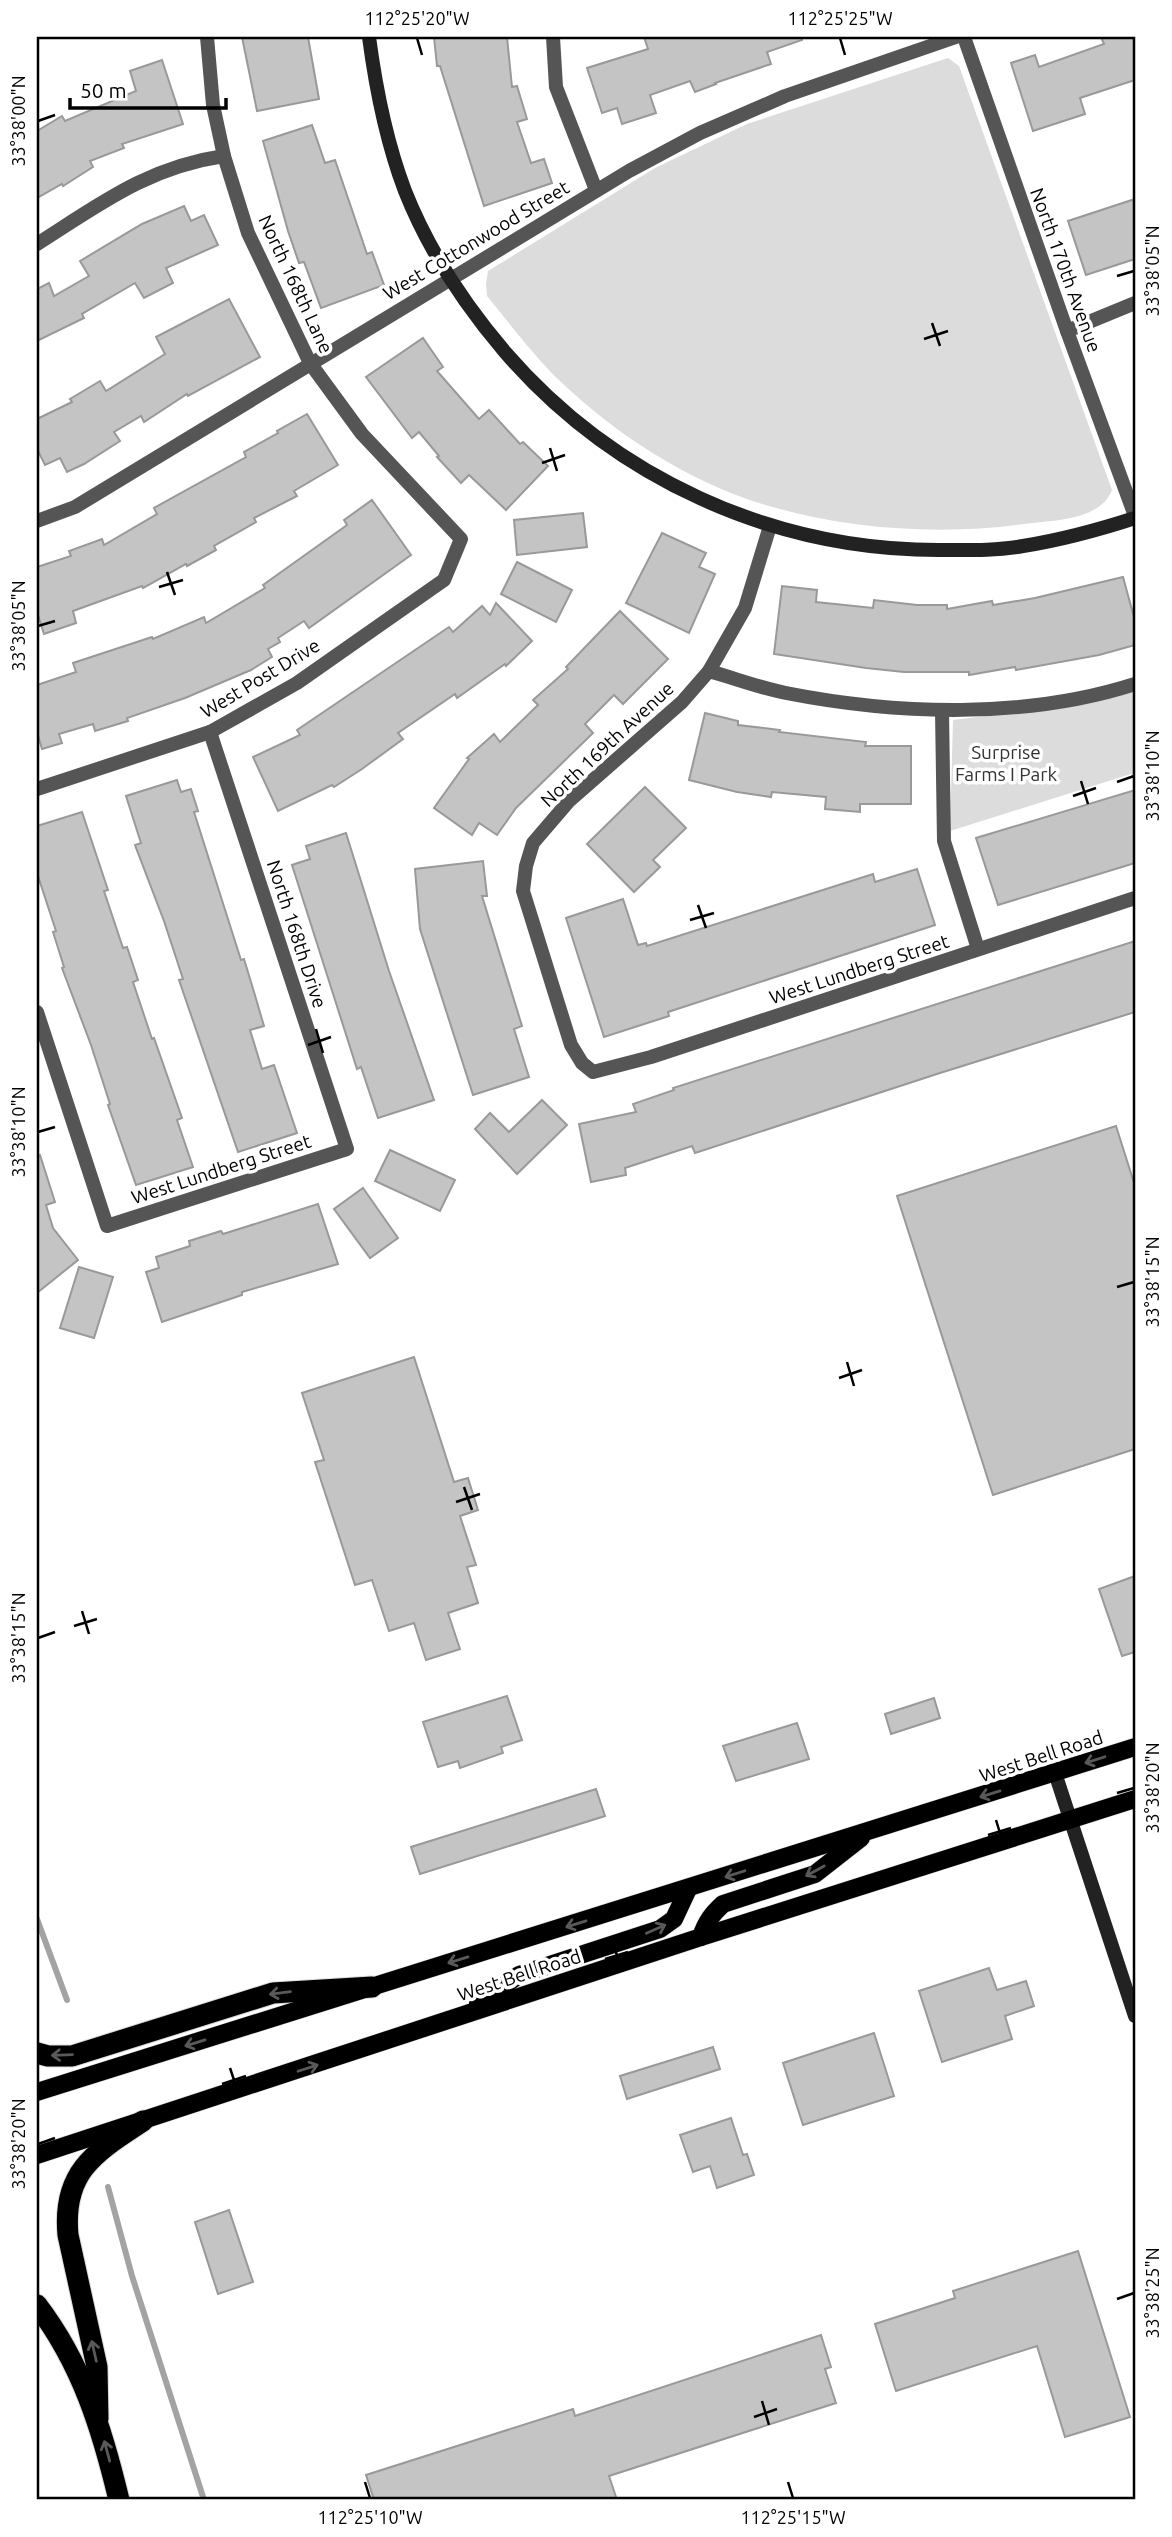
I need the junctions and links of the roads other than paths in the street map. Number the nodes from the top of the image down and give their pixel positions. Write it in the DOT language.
graph roads {
  1 [pos="207,37"];
  2 [pos="369,37"];
  3 [pos="553,37"];
  4 [pos="956,37"];
  5 [pos="964,37"];
  6 [pos="224,156"];
  7 [pos="596,190"];
  8 [pos="37,244"];
  9 [pos="451,278"];
  10 [pos="1135,303"];
  11 [pos="1067,331"];
  12 [pos="310,363"];
  13 [pos="1135,517"];
  14 [pos="37,522"];
  15 [pos="770,526"];
  16 [pos="461,539"];
  17 [pos="709,671"];
  18 [pos="1135,684"];
  19 [pos="942,711"];
  20 [pos="210,732"];
  21 [pos="37,789"];
  22 [pos="1135,898"];
  23 [pos="978,950"];
  24 [pos="37,1012"];
  25 [pos="593,1072"];
  26 [pos="347,1149"];
  27 [pos="1135,1747"];
  28 [pos="1055,1773"];
  29 [pos="1135,1798"];
  30 [pos="1070,1819"];
  31 [pos="870,1831"];
  32 [pos="688,1889"];
  33 [pos="701,1937"];
  34 [pos="372,1987"];
  35 [pos="462,2016"];
  36 [pos="1135,2016"];
  37 [pos="37,2053"];
  38 [pos="37,2092"];
  39 [pos="143,2120"];
  40 [pos="37,2155"];
  41 [pos="37,2305"];
  42 [pos="98,2419"];
  43 [pos="119,2500"];
  1 -- 6 [label="street, North 168th Lane"];
  2 -- 9 [label="street"];
  3 -- 7 [label="street"];
  4 -- 7 [label="street, West Cottonwood Street"];
  5 -- 11 [label="street, North 170th Avenue"];
  6 -- 8 [label="street"];
  6 -- 12 [label="street, North 168th Lane"];
  7 -- 9 [label="street, West Cottonwood Street"];
  9 -- 12 [label="street, West Cottonwood Street"];
  9 -- 15 [label="street"];
  10 -- 11 [label="street"];
  11 -- 13 [label="street, North 170th Avenue"];
  12 -- 14 [label="street, West Cottonwood Street"];
  12 -- 16 [label="street, North 168th Lane"];
  13 -- 15 [label="street"];
  15 -- 17 [label="street, North 169th Avenue"];
  16 -- 20 [label="street, West Post Drive"];
  17 -- 19 [label="street"];
  17 -- 25 [label="street, North 169th Avenue"];
  18 -- 19 [label="street"];
  19 -- 23 [label="street"];
  20 -- 21 [label="street, West Post Drive"];
  20 -- 26 [label="street, North 168th Drive"];
  22 -- 23 [label="street, West Lundberg Street"];
  23 -- 25 [label="street, West Lundberg Street"];
  24 -- 26 [label="street, West Lundberg Street"];
  27 -- 28 [label="main road, West Bell Road, one-way"];
  28 -- 30 [label="street"];
  28 -- 31 [label="main road, West Bell Road, one-way"];
  29 -- 30 [label="main road, West Bell Road"];
  30 -- 33 [label="main road, West Bell Road"];
  30 -- 36 [label="street"];
  31 -- 32 [label="main road, West Bell Road, one-way"];
  31 -- 33 [label="main road, one-way"];
  32 -- 34 [label="main road, West Bell Road, one-way"];
  35 -- 32 [label="main road, one-way"];
  33 -- 35 [label="main road, West Bell Road"];
  34 -- 37 [label="highway, one-way"];
  34 -- 38 [label="main road, West Bell Road, one-way"];
  39 -- 35 [label="main road, West Bell Road, one-way"];
  39 -- 40 [label="main road, West Bell Road"];
  42 -- 39 [label="highway, one-way"];
  41 -- 42 [label="highway"];
  43 -- 42 [label="highway, one-way"];
}
